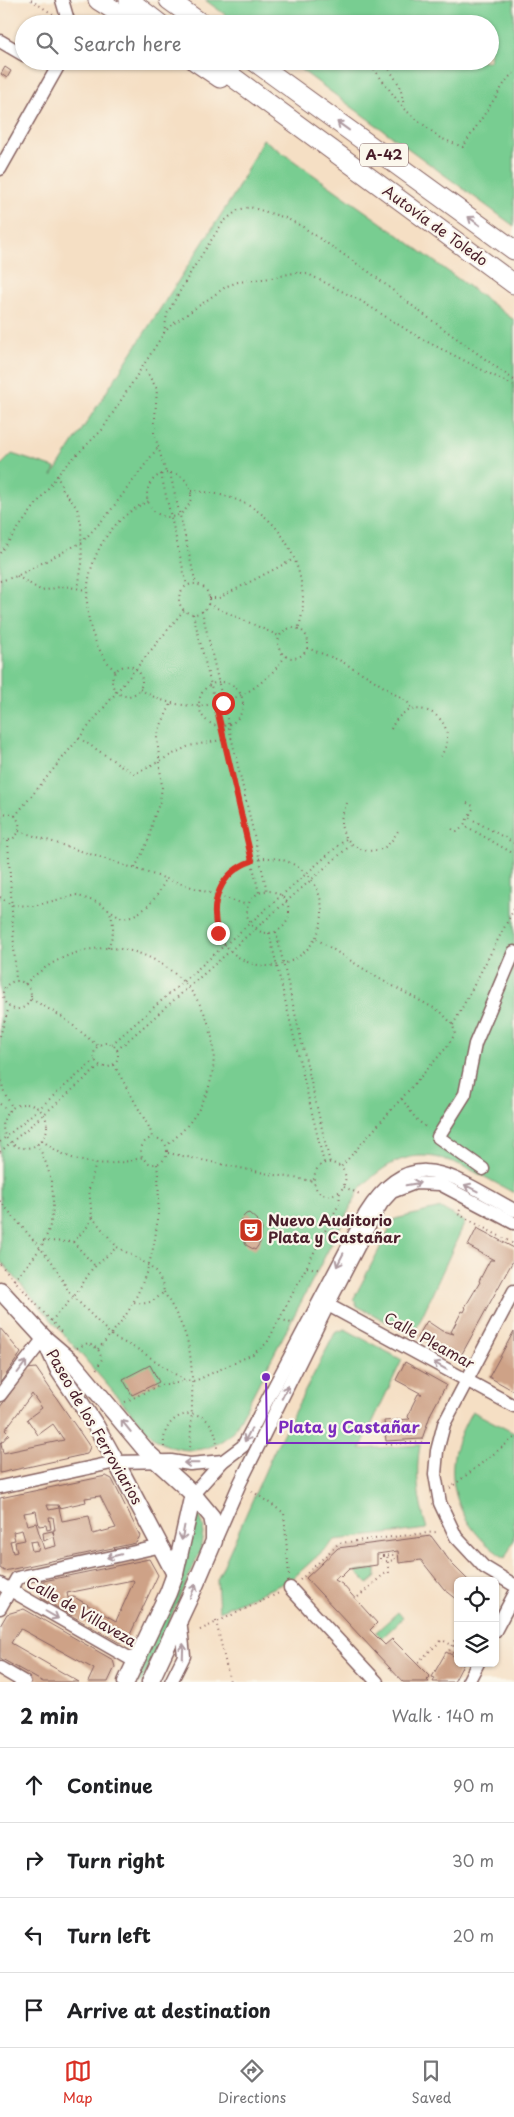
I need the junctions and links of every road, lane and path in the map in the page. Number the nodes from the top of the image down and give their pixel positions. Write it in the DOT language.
graph roads {
  1 [pos="31,0"];
  2 [pos="62,0"];
  3 [pos="98,0"];
  4 [pos="128,0"];
  5 [pos="171,1"];
  6 [pos="52,15"];
  7 [pos="66,15"];
  8 [pos="122,15"];
  9 [pos="148,15"];
  10 [pos="190,15"];
  11 [pos="0,41"];
  12 [pos="15,50"];
  13 [pos="56,70"];
  14 [pos="208,70"];
  15 [pos="223,70"];
  16 [pos="266,70"];
  17 [pos="375,70"];
  18 [pos="390,70"];
  19 [pos="514,73"];
  20 [pos="404,109"];
  21 [pos="322,144"];
  22 [pos="0,169"];
  23 [pos="514,250"];
  24 [pos="514,284"];
  25 [pos="164,333"];
  26 [pos="143,366"];
  27 [pos="514,380"];
  28 [pos="514,386"];
  29 [pos="159,446"];
  30 [pos="166,473"];
  31 [pos="170,473"];
  32 [pos="162,474"];
  33 [pos="56,475"];
  34 [pos="191,490"];
  35 [pos="148,501"];
  36 [pos="180,514"];
  37 [pos="171,516"];
  38 [pos="82,542"];
  39 [pos="0,553"];
  40 [pos="294,559"];
  41 [pos="17,576"];
  42 [pos="0,581"];
  43 [pos="196,584"];
  44 [pos="187,586"];
  45 [pos="78,588"];
  46 [pos="86,590"];
  47 [pos="209,598"];
  48 [pos="208,604"];
  49 [pos="184,610"];
  50 [pos="202,611"];
  51 [pos="193,614"];
  52 [pos="298,629"];
  53 [pos="280,636"];
  54 [pos="307,648"];
  55 [pos="286,656"];
  56 [pos="136,668"];
  57 [pos="115,671"];
  58 [pos="218,681"];
  59 [pos="211,684"];
  60 [pos="140,690"];
  61 [pos="117,693"];
  62 [pos="241,695"];
  63 [pos="223,703"];
  64 [pos="171,704"];
  65 [pos="216,705"];
  66 [pos="198,706"];
  67 [pos="411,710"];
  68 [pos="228,725"];
  69 [pos="221,726"];
  70 [pos="391,729"];
  71 [pos="79,738"];
  72 [pos="232,738"];
  73 [pos="224,739"];
  74 [pos="440,757"];
  75 [pos="160,760"];
  76 [pos="347,803"];
  77 [pos="467,803"];
  78 [pos="0,813"];
  79 [pos="15,816"];
  80 [pos="468,817"];
  81 [pos="464,825"];
  82 [pos="452,829"];
  83 [pos="19,831"];
  84 [pos="398,831"];
  85 [pos="346,838"];
  86 [pos="0,840"];
  87 [pos="8,841"];
  88 [pos="514,843"];
  89 [pos="352,844"];
  90 [pos="514,854"];
  91 [pos="260,859"];
  92 [pos="252,861"];
  93 [pos="135,869"];
  94 [pos="305,874"];
  95 [pos="166,879"];
  96 [pos="311,880"];
  97 [pos="267,891"];
  98 [pos="259,893"];
  99 [pos="216,895"];
  100 [pos="281,895"];
  101 [pos="0,897"];
  102 [pos="286,902"];
  103 [pos="11,905"];
  104 [pos="248,905"];
  105 [pos="514,908"];
  106 [pos="109,910"];
  107 [pos="250,924"];
  108 [pos="255,929"];
  109 [pos="276,932"];
  110 [pos="270,934"];
  111 [pos="315,938"];
  112 [pos="225,945"];
  113 [pos="108,948"];
  114 [pos="230,950"];
  115 [pos="514,952"];
  116 [pos="284,963"];
  117 [pos="277,965"];
  118 [pos="16,981"];
  119 [pos="184,981"];
  120 [pos="26,984"];
  121 [pos="189,986"];
  122 [pos="0,989"];
  123 [pos="4,990"];
  124 [pos="31,999"];
  125 [pos="9,1007"];
  126 [pos="453,1024"];
  127 [pos="0,1036"];
  128 [pos="112,1044"];
  129 [pos="98,1046"];
  130 [pos="117,1050"];
  131 [pos="95,1060"];
  132 [pos="114,1065"];
  133 [pos="100,1066"];
  134 [pos="0,1076"];
  135 [pos="402,1099"];
  136 [pos="0,1104"];
  137 [pos="12,1107"];
  138 [pos="39,1109"];
  139 [pos="9,1110"];
  140 [pos="44,1114"];
  141 [pos="5,1137"];
  142 [pos="152,1137"];
  143 [pos="438,1137"];
  144 [pos="42,1140"];
  145 [pos="0,1142"];
  146 [pos="11,1143"];
  147 [pos="37,1144"];
  148 [pos="166,1145"];
  149 [pos="0,1152"];
  150 [pos="168,1153"];
  151 [pos="142,1157"];
  152 [pos="330,1162"];
  153 [pos="96,1163"];
  154 [pos="324,1163"];
  155 [pos="157,1164"];
  156 [pos="341,1167"];
  157 [pos="483,1170"];
  158 [pos="313,1181"];
  159 [pos="344,1186"];
  160 [pos="339,1192"];
  161 [pos="362,1195"];
  162 [pos="0,1201"];
  163 [pos="460,1210"];
  164 [pos="514,1210"];
  165 [pos="92,1217"];
  166 [pos="514,1224"];
  167 [pos="43,1241"];
  168 [pos="73,1242"];
  169 [pos="514,1244"];
  170 [pos="117,1247"];
  171 [pos="40,1249"];
  172 [pos="95,1266"];
  173 [pos="148,1266"];
  174 [pos="307,1267"];
  175 [pos="322,1270"];
  176 [pos="14,1280"];
  177 [pos="0,1290"];
  178 [pos="164,1292"];
  179 [pos="514,1292"];
  180 [pos="74,1297"];
  181 [pos="134,1302"];
  182 [pos="328,1305"];
  183 [pos="280,1319"];
  184 [pos="51,1321"];
  185 [pos="294,1324"];
  186 [pos="111,1335"];
  187 [pos="44,1338"];
  188 [pos="98,1348"];
  189 [pos="76,1349"];
  190 [pos="95,1371"];
  191 [pos="467,1380"];
  192 [pos="191,1382"];
  193 [pos="0,1395"];
  194 [pos="123,1404"];
  195 [pos="514,1406"];
  196 [pos="192,1414"];
  197 [pos="514,1438"];
  198 [pos="425,1442"];
  199 [pos="386,1444"];
  200 [pos="161,1455"];
  201 [pos="220,1456"];
  202 [pos="116,1462"];
  203 [pos="190,1464"];
  204 [pos="0,1486"];
  205 [pos="450,1488"];
  206 [pos="252,1491"];
  207 [pos="193,1494"];
  208 [pos="436,1532"];
  209 [pos="214,1541"];
  210 [pos="162,1546"];
  211 [pos="387,1554"];
  212 [pos="388,1561"];
  213 [pos="175,1574"];
  214 [pos="514,1584"];
  215 [pos="5,1587"];
  216 [pos="290,1588"];
  217 [pos="514,1595"];
  218 [pos="358,1597"];
  219 [pos="0,1608"];
  220 [pos="180,1618"];
  221 [pos="216,1621"];
  222 [pos="499,1623"];
  223 [pos="200,1630"];
  224 [pos="454,1642"];
  225 [pos="452,1645"];
  226 [pos="454,1650"];
  227 [pos="136,1662"];
  228 [pos="418,1662"];
  229 [pos="476,1667"];
  230 [pos="0,1668"];
  231 [pos="24,1682"];
  232 [pos="126,1682"];
  233 [pos="150,1682"];
  234 [pos="172,1682"];
  235 [pos="230,1682"];
  236 [pos="377,1682"];
  237 [pos="468,1682"];
  1 -- 6 [label="path"];
  2 -- 7 [label="street"];
  3 -- 8 [label="highway"];
  4 -- 9 [label="highway"];
  5 -- 10 [label="highway"];
  11 -- 12 [label="street"];
  13 -- 22 [label="street"];
  14 -- 21 [label="highway"];
  15 -- 21 [label="highway, Autovía de Toledo / A-42"];
  23 -- 16 [label="highway, Autovía de Toledo / A-42, one-way"];
  17 -- 20 [label="path"];
  18 -- 20 [label="path"];
  19 -- 20 [label="path"];
  21 -- 24 [label="highway, Autovía de Toledo / A-42"];
  25 -- 26 [label="path"];
  25 -- 27 [label="path"];
  25 -- 28 [label="path"];
  26 -- 29 [label="path"];
  26 -- 33 [label="path"];
  29 -- 30 [label="path"];
  29 -- 38 [label="path"];
  30 -- 31 [label="path"];
  30 -- 32 [label="path"];
  31 -- 34 [label="path"];
  31 -- 36 [label="path"];
  32 -- 35 [label="path"];
  32 -- 37 [label="path"];
  33 -- 38 [label="path"];
  33 -- 39 [label="path"];
  34 -- 36 [label="path"];
  34 -- 40 [label="path"];
  35 -- 37 [label="path"];
  35 -- 46 [label="path"];
  36 -- 37 [label="path"];
  36 -- 43 [label="path"];
  37 -- 44 [label="path"];
  38 -- 41 [label="path"];
  38 -- 45 [label="path"];
  40 -- 47 [label="path"];
  40 -- 52 [label="path"];
  41 -- 42 [label="path"];
  41 -- 45 [label="path"];
  43 -- 44 [label="path"];
  43 -- 47 [label="path"];
  44 -- 49 [label="path"];
  45 -- 46 [label="path"];
  46 -- 57 [label="path"];
  47 -- 48 [label="path"];
  48 -- 50 [label="path"];
  48 -- 53 [label="path"];
  49 -- 51 [label="path"];
  49 -- 56 [label="path"];
  50 -- 51 [label="path"];
  50 -- 58 [label="path"];
  51 -- 59 [label="path"];
  52 -- 53 [label="path"];
  52 -- 54 [label="path"];
  53 -- 55 [label="path"];
  54 -- 55 [label="path"];
  54 -- 67 [label="path"];
  55 -- 62 [label="path"];
  56 -- 57 [label="path"];
  56 -- 60 [label="path"];
  56 -- 61 [label="path"];
  57 -- 61 [label="path"];
  58 -- 59 [label="path"];
  58 -- 62 [label="path"];
  58 -- 63 [label="path"];
  59 -- 65 [label="path"];
  59 -- 66 [label="path"];
  60 -- 61 [label="path"];
  60 -- 64 [label="path"];
  61 -- 71 [label="path"];
  62 -- 63 [label="path"];
  62 -- 68 [label="path"];
  63 -- 65 [label="path"];
  63 -- 68 [label="path"];
  64 -- 66 [label="path"];
  64 -- 75 [label="path"];
  65 -- 66 [label="path"];
  65 -- 69 [label="path"];
  66 -- 69 [label="path"];
  67 -- 70 [label="path"];
  67 -- 74 [label="path"];
  68 -- 69 [label="path"];
  68 -- 72 [label="path"];
  69 -- 73 [label="path"];
  71 -- 75 [label="path"];
  71 -- 79 [label="path"];
  72 -- 73 [label="path"];
  72 -- 91 [label="path"];
  73 -- 75 [label="path"];
  73 -- 92 [label="path"];
  75 -- 93 [label="path"];
  76 -- 85 [label="path"];
  77 -- 80 [label="path"];
  78 -- 79 [label="path"];
  79 -- 83 [label="path"];
  80 -- 81 [label="path"];
  80 -- 88 [label="path"];
  81 -- 82 [label="path"];
  81 -- 90 [label="path"];
  83 -- 87 [label="path"];
  83 -- 93 [label="path"];
  84 -- 89 [label="path"];
  85 -- 89 [label="path"];
  85 -- 94 [label="path"];
  86 -- 87 [label="path"];
  87 -- 103 [label="path"];
  89 -- 96 [label="path"];
  91 -- 92 [label="path"];
  91 -- 94 [label="path"];
  91 -- 97 [label="path"];
  92 -- 98 [label="path"];
  92 -- 99 [label="path"];
  93 -- 95 [label="path"];
  94 -- 96 [label="path"];
  94 -- 100 [label="path"];
  95 -- 99 [label="path"];
  95 -- 106 [label="path"];
  96 -- 102 [label="path"];
  96 -- 111 [label="path"];
  97 -- 98 [label="path"];
  97 -- 100 [label="path"];
  98 -- 104 [label="path"];
  99 -- 104 [label="path"];
  99 -- 112 [label="path"];
  100 -- 102 [label="path"];
  100 -- 107 [label="path"];
  101 -- 103 [label="path"];
  102 -- 108 [label="path"];
  102 -- 109 [label="path"];
  103 -- 106 [label="path"];
  103 -- 118 [label="path"];
  104 -- 107 [label="path"];
  105 -- 126 [label="path"];
  106 -- 113 [label="path"];
  107 -- 108 [label="path"];
  107 -- 112 [label="path"];
  108 -- 110 [label="path"];
  108 -- 114 [label="path"];
  109 -- 110 [label="path"];
  109 -- 116 [label="path"];
  110 -- 117 [label="path"];
  111 -- 116 [label="path"];
  111 -- 126 [label="path"];
  112 -- 114 [label="path"];
  112 -- 119 [label="path"];
  113 -- 119 [label="path"];
  113 -- 120 [label="path"];
  114 -- 117 [label="path"];
  114 -- 121 [label="path"];
  115 -- 143 [label="street"];
  116 -- 117 [label="path"];
  116 -- 152 [label="path"];
  117 -- 154 [label="path"];
  118 -- 120 [label="path"];
  118 -- 123 [label="path"];
  119 -- 121 [label="path"];
  119 -- 128 [label="path"];
  120 -- 124 [label="path"];
  121 -- 130 [label="path"];
  121 -- 148 [label="path"];
  122 -- 123 [label="path"];
  123 -- 125 [label="path"];
  124 -- 125 [label="path"];
  124 -- 129 [label="path"];
  125 -- 127 [label="path"];
  126 -- 135 [label="path"];
  128 -- 129 [label="path"];
  128 -- 130 [label="path"];
  129 -- 131 [label="path"];
  130 -- 132 [label="path"];
  131 -- 133 [label="path"];
  131 -- 138 [label="path"];
  132 -- 133 [label="path"];
  132 -- 142 [label="path"];
  133 -- 140 [label="path"];
  134 -- 137 [label="path"];
  135 -- 143 [label="path"];
  135 -- 156 [label="path"];
  136 -- 139 [label="path"];
  137 -- 138 [label="path"];
  137 -- 139 [label="path"];
  138 -- 140 [label="path"];
  138 -- 141 [label="path"];
  139 -- 141 [label="path"];
  140 -- 144 [label="path"];
  140 -- 146 [label="path"];
  141 -- 145 [label="path"];
  141 -- 146 [label="path"];
  142 -- 148 [label="path"];
  142 -- 151 [label="path"];
  143 -- 157 [label="street"];
  144 -- 147 [label="path"];
  144 -- 153 [label="path"];
  146 -- 147 [label="path"];
  146 -- 149 [label="path"];
  147 -- 167 [label="path"];
  148 -- 150 [label="path"];
  150 -- 155 [label="path"];
  150 -- 158 [label="path"];
  151 -- 153 [label="path"];
  151 -- 155 [label="path"];
  152 -- 154 [label="path"];
  152 -- 156 [label="path"];
  153 -- 165 [label="path"];
  154 -- 158 [label="path"];
  155 -- 173 [label="path"];
  156 -- 159 [label="path"];
  158 -- 160 [label="path"];
  159 -- 160 [label="path"];
  159 -- 161 [label="path"];
  160 -- 174 [label="path"];
  162 -- 171 [label="path"];
  163 -- 169 [label="path"];
  164 -- 201 [label="street, one-way"];
  165 -- 168 [label="path"];
  165 -- 170 [label="path"];
  182 -- 166 [label="street, one-way"];
  167 -- 168 [label="path"];
  167 -- 171 [label="path"];
  168 -- 172 [label="path"];
  170 -- 172 [label="path"];
  170 -- 173 [label="path"];
  171 -- 176 [label="path"];
  171 -- 180 [label="path"];
  172 -- 180 [label="path"];
  173 -- 178 [label="path"];
  173 -- 181 [label="path"];
  174 -- 175 [label="path"];
  174 -- 183 [label="path"];
  177 -- 187 [label="main road, Paseo de los Ferroviarios"];
  178 -- 181 [label="path"];
  178 -- 192 [label="path"];
  179 -- 191 [label="street"];
  180 -- 184 [label="path"];
  180 -- 186 [label="path"];
  181 -- 186 [label="path"];
  191 -- 182 [label="street, Calle Pleamar, one-way"];
  209 -- 182 [label="street, one-way"];
  183 -- 185 [label="path"];
  183 -- 192 [label="path"];
  186 -- 188 [label="path"];
  186 -- 192 [label="path"];
  193 -- 187 [label="street, one-way"];
  200 -- 187 [label="main road, one-way"];
  187 -- 202 [label="main road, Paseo de los Ferroviarios"];
  188 -- 189 [label="path"];
  188 -- 190 [label="path"];
  191 -- 195 [label="street, Calle Pleamar"];
  191 -- 214 [label="street"];
  192 -- 194 [label="path"];
  192 -- 196 [label="path"];
  196 -- 200 [label="path"];
  196 -- 201 [label="path"];
  196 -- 203 [label="path"];
  197 -- 205 [label="path"];
  198 -- 199 [label="path"];
  200 -- 202 [label="street"];
  200 -- 203 [label="street"];
  200 -- 207 [label="main road"];
  201 -- 203 [label="street"];
  201 -- 207 [label="street"];
  202 -- 204 [label="street"];
  202 -- 210 [label="main road, Paseo de los Ferroviarios"];
  206 -- 216 [label="path"];
  207 -- 209 [label="main road"];
  207 -- 213 [label="main road, one-way"];
  208 -- 216 [label="path"];
  220 -- 209 [label="main road, one-way"];
  210 -- 213 [label="main road, Paseo de los Ferroviarios"];
  210 -- 215 [label="street, one-way"];
  211 -- 212 [label="path"];
  211 -- 212 [label="path, bridge"];
  211 -- 212 [label="path, bridge"];
  212 -- 218 [label="path"];
  213 -- 227 [label="main road"];
  215 -- 219 [label="street"];
  215 -- 227 [label="street, Calle de Villaveza, one-way"];
  216 -- 221 [label="path"];
  216 -- 236 [label="street"];
  217 -- 222 [label="street"];
  220 -- 233 [label="main road"];
  234 -- 220 [label="street, one-way"];
  221 -- 223 [label="path"];
  221 -- 235 [label="path"];
  224 -- 225 [label="path"];
  225 -- 226 [label="path"];
  225 -- 228 [label="path"];
  227 -- 232 [label="main road"];
  229 -- 237 [label="street"];
  230 -- 231 [label="street"];
}
